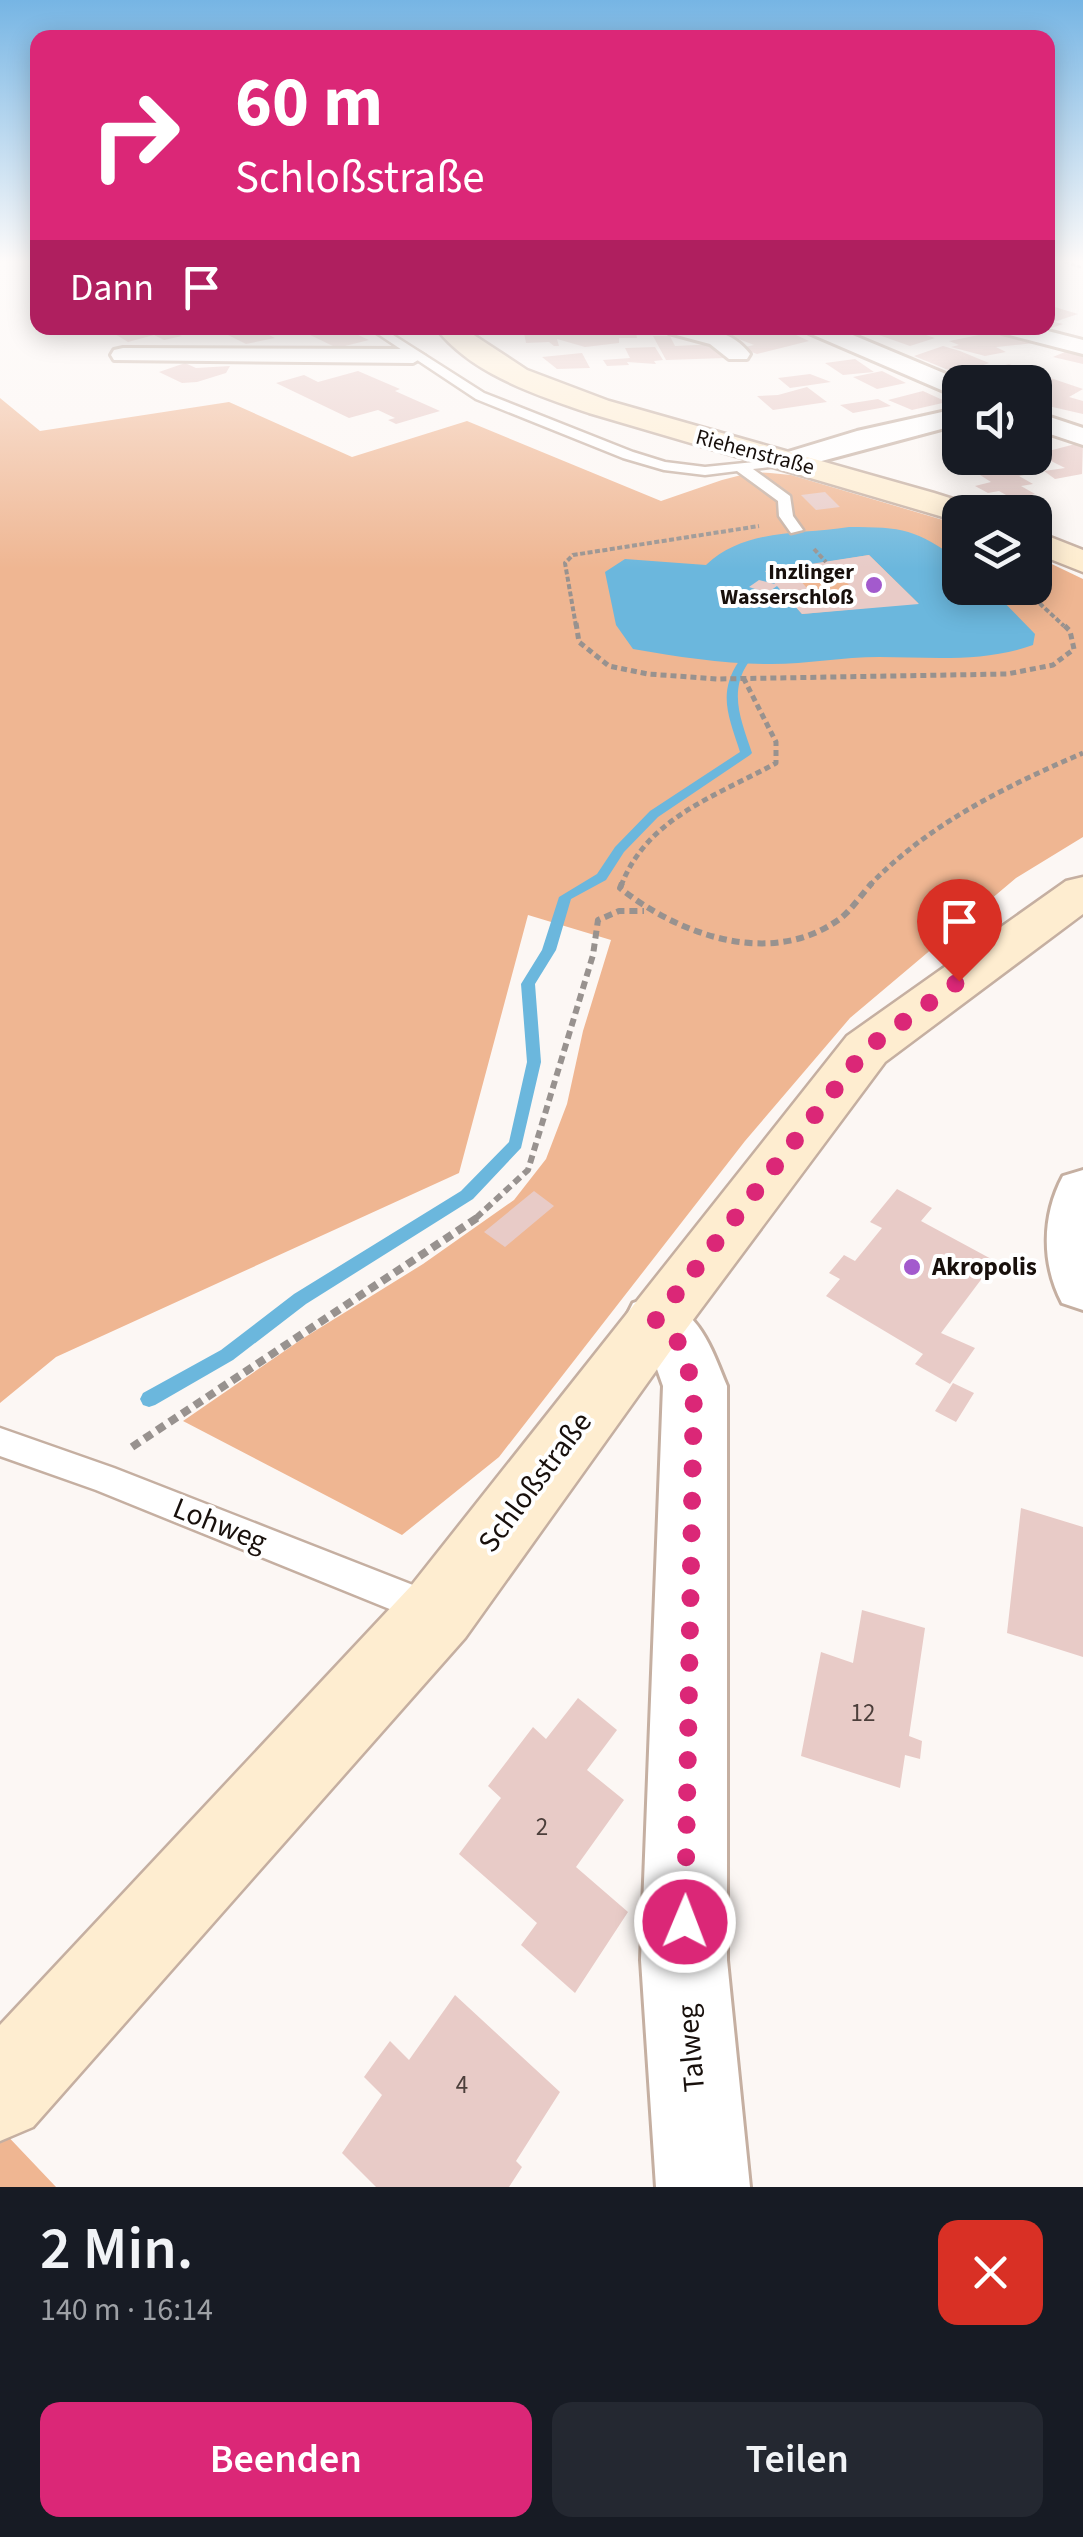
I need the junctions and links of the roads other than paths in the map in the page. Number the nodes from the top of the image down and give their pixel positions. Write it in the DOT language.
graph roads {
  1 [pos="427,364"];
  2 [pos="501,364"];
  3 [pos="900,364"];
  4 [pos="942,382"];
  5 [pos="942,420"];
  6 [pos="1052,426"];
  7 [pos="1083,437"];
  8 [pos="788,462"];
  9 [pos="739,466"];
  10 [pos="942,507"];
  11 [pos="793,526"];
  12 [pos="1052,548"];
  13 [pos="1083,562"];
  14 [pos="1083,890"];
  15 [pos="1083,1191"];
  16 [pos="1083,1286"];
  17 [pos="655,1321"];
  18 [pos="0,1442"];
  19 [pos="438,1612"];
  20 [pos="0,2094"];
  21 [pos="703,2187"];
  1 -- 9 [label="lane"];
  2 -- 8 [label="street, Riehenstraße"];
  3 -- 4 [label="street"];
  5 -- 8 [label="street"];
  6 -- 7 [label="street"];
  8 -- 9 [label="lane"];
  8 -- 10 [label="street, Riehenstraße"];
  9 -- 11 [label="lane"];
  12 -- 13 [label="street"];
  14 -- 17 [label="street, Schloßstraße"];
  15 -- 16 [label="street"];
  17 -- 19 [label="street, Schloßstraße"];
  17 -- 21 [label="street, Talweg"];
  18 -- 19 [label="lane, Lohweg"];
  19 -- 20 [label="street, Schloßstraße"];
}
